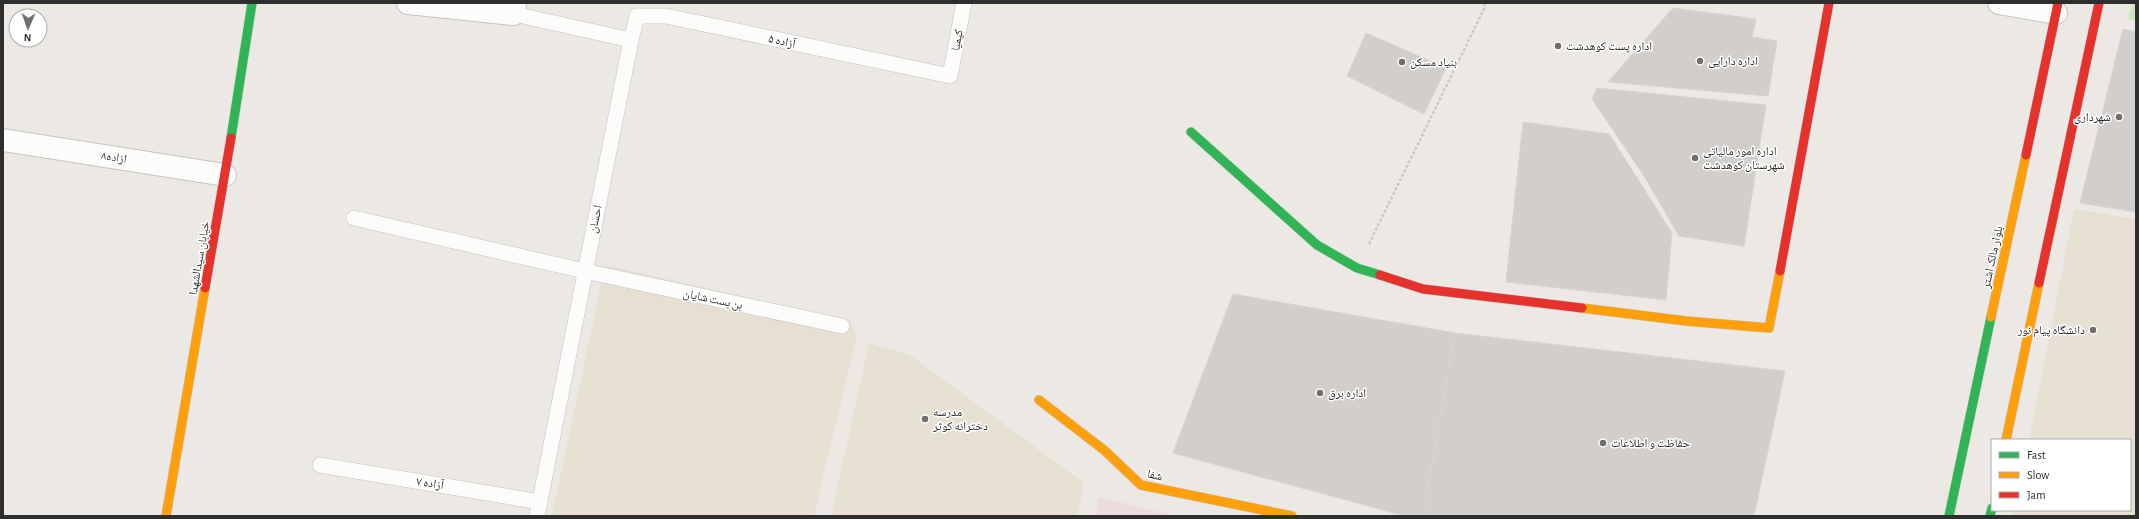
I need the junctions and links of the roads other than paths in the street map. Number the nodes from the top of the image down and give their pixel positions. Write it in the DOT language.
graph roads {
  1 [pos="252,3"];
  2 [pos="408,3"];
  3 [pos="964,3"];
  4 [pos="1829,3"];
  5 [pos="1998,3"];
  6 [pos="2099,3"];
  7 [pos="514,8"];
  8 [pos="2057,8"];
  9 [pos="631,40"];
  10 [pos="950,76"];
  11 [pos="1191,132"];
  12 [pos="3,140"];
  13 [pos="225,175"];
  14 [pos="354,218"];
  15 [pos="584,272"];
  16 [pos="842,326"];
  17 [pos="1040,400"];
  18 [pos="2006,439"];
  19 [pos="320,465"];
  20 [pos="539,509"];
  21 [pos="166,516"];
  22 [pos="1292,516"];
  23 [pos="1949,516"];
  1 -- 13 [label="street, خیابان سیدالشهدا"];
  2 -- 7 [label="street"];
  3 -- 10 [label="lane, کیمیا"];
  4 -- 11 [label="street"];
  5 -- 8 [label="street"];
  6 -- 18 [label="street"];
  7 -- 9 [label="lane"];
  8 -- 23 [label="street, بلوار مالک اشتر"];
  9 -- 10 [label="lane, آزاده ۵"];
  9 -- 15 [label="lane, احسان"];
  12 -- 13 [label="street, ازاده۸"];
  13 -- 21 [label="street, خیابان سیدالشهدا"];
  14 -- 15 [label="lane, بن بست شایان"];
  15 -- 16 [label="lane, بن بست شایان"];
  15 -- 20 [label="lane, احسان"];
  17 -- 22 [label="street, شفا"];
  19 -- 20 [label="lane, آزاده ۷"];
}
